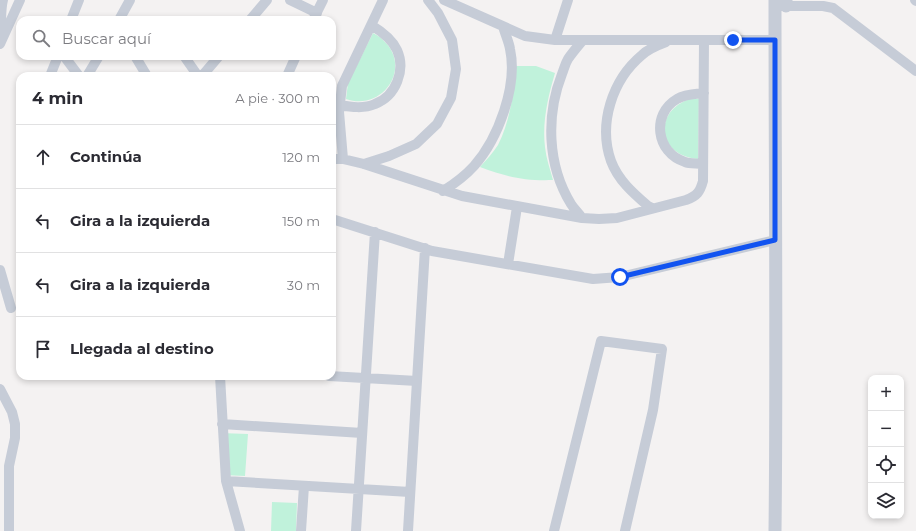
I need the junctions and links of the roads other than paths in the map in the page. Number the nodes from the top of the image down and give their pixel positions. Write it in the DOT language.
graph roads {
  1 [pos="4,0"];
  2 [pos="20,0"];
  3 [pos="79,0"];
  4 [pos="130,0"];
  5 [pos="267,0"];
  6 [pos="290,0"];
  7 [pos="323,0"];
  8 [pos="383,0"];
  9 [pos="428,0"];
  10 [pos="444,0"];
  11 [pos="568,0"];
  12 [pos="780,3"];
  13 [pos="73,16"];
  14 [pos="121,16"];
  15 [pos="253,16"];
  16 [pos="315,16"];
  17 [pos="371,25"];
  18 [pos="503,26"];
  19 [pos="0,35"];
  20 [pos="555,40"];
  21 [pos="583,40"];
  22 [pos="670,40"];
  23 [pos="704,40"];
  24 [pos="775,40"];
  25 [pos="0,44"];
  26 [pos="56,60"];
  27 [pos="67,60"];
  28 [pos="97,60"];
  29 [pos="138,60"];
  30 [pos="187,60"];
  31 [pos="216,60"];
  32 [pos="294,60"];
  33 [pos="916,71"];
  34 [pos="52,72"];
  35 [pos="76,72"];
  36 [pos="89,72"];
  37 [pos="145,72"];
  38 [pos="195,72"];
  39 [pos="205,72"];
  40 [pos="290,72"];
  41 [pos="704,93"];
  42 [pos="339,105"];
  43 [pos="336,159"];
  44 [pos="343,159"];
  45 [pos="364,164"];
  46 [pos="703,164"];
  47 [pos="443,191"];
  48 [pos="517,207"];
  49 [pos="652,208"];
  50 [pos="582,218"];
  51 [pos="336,220"];
  52 [pos="375,232"];
  53 [pos="775,240"];
  54 [pos="425,248"];
  55 [pos="508,264"];
  56 [pos="0,270"];
  57 [pos="11,308"];
  58 [pos="336,376"];
  59 [pos="366,378"];
  60 [pos="220,380"];
  61 [pos="417,381"];
  62 [pos="0,389"];
  63 [pos="222,424"];
  64 [pos="362,433"];
  65 [pos="226,481"];
  66 [pos="304,486"];
  67 [pos="358,489"];
  68 [pos="410,492"];
  69 [pos="9,531"];
  70 [pos="240,531"];
  71 [pos="301,531"];
  72 [pos="356,531"];
  73 [pos="408,531"];
  74 [pos="554,531"];
  75 [pos="625,531"];
  76 [pos="776,531"];
  1 -- 19 [label="street"];
  2 -- 25 [label="street"];
  3 -- 13 [label="street"];
  4 -- 14 [label="street"];
  5 -- 15 [label="street"];
  6 -- 16 [label="street"];
  7 -- 16 [label="street"];
  8 -- 17 [label="street"];
  9 -- 45 [label="street"];
  10 -- 18 [label="street"];
  11 -- 20 [label="street"];
  12 -- 24 [label="street"];
  12 -- 33 [label="street"];
  17 -- 42 [label="street"];
  17 -- 42 [label="street"];
  18 -- 20 [label="street"];
  18 -- 47 [label="street"];
  20 -- 21 [label="street"];
  21 -- 22 [label="street"];
  21 -- 50 [label="street"];
  22 -- 23 [label="street"];
  22 -- 49 [label="street"];
  23 -- 24 [label="street"];
  23 -- 41 [label="street"];
  24 -- 53 [label="street"];
  26 -- 34 [label="street"];
  27 -- 35 [label="street"];
  28 -- 36 [label="street"];
  29 -- 37 [label="street"];
  30 -- 38 [label="street"];
  31 -- 39 [label="street"];
  32 -- 40 [label="street"];
  41 -- 46 [label="street"];
  41 -- 46 [label="street"];
  42 -- 44 [label="street"];
  43 -- 44 [label="street"];
  44 -- 45 [label="street"];
  45 -- 47 [label="street"];
  46 -- 49 [label="street"];
  47 -- 48 [label="street"];
  48 -- 50 [label="street"];
  48 -- 55 [label="street"];
  49 -- 50 [label="street"];
  51 -- 52 [label="street"];
  52 -- 54 [label="street"];
  52 -- 59 [label="street"];
  53 -- 55 [label="street"];
  53 -- 76 [label="street"];
  54 -- 55 [label="street"];
  54 -- 61 [label="street"];
  56 -- 57 [label="street"];
  58 -- 59 [label="street"];
  59 -- 61 [label="street"];
  59 -- 64 [label="street"];
  60 -- 63 [label="street"];
  61 -- 68 [label="street"];
  62 -- 69 [label="street"];
  63 -- 64 [label="street"];
  63 -- 65 [label="street"];
  64 -- 67 [label="street"];
  65 -- 66 [label="street"];
  65 -- 70 [label="street"];
  66 -- 67 [label="street"];
  66 -- 71 [label="street"];
  67 -- 68 [label="street"];
  67 -- 72 [label="street"];
  68 -- 73 [label="street"];
  74 -- 75 [label="street"];
}
